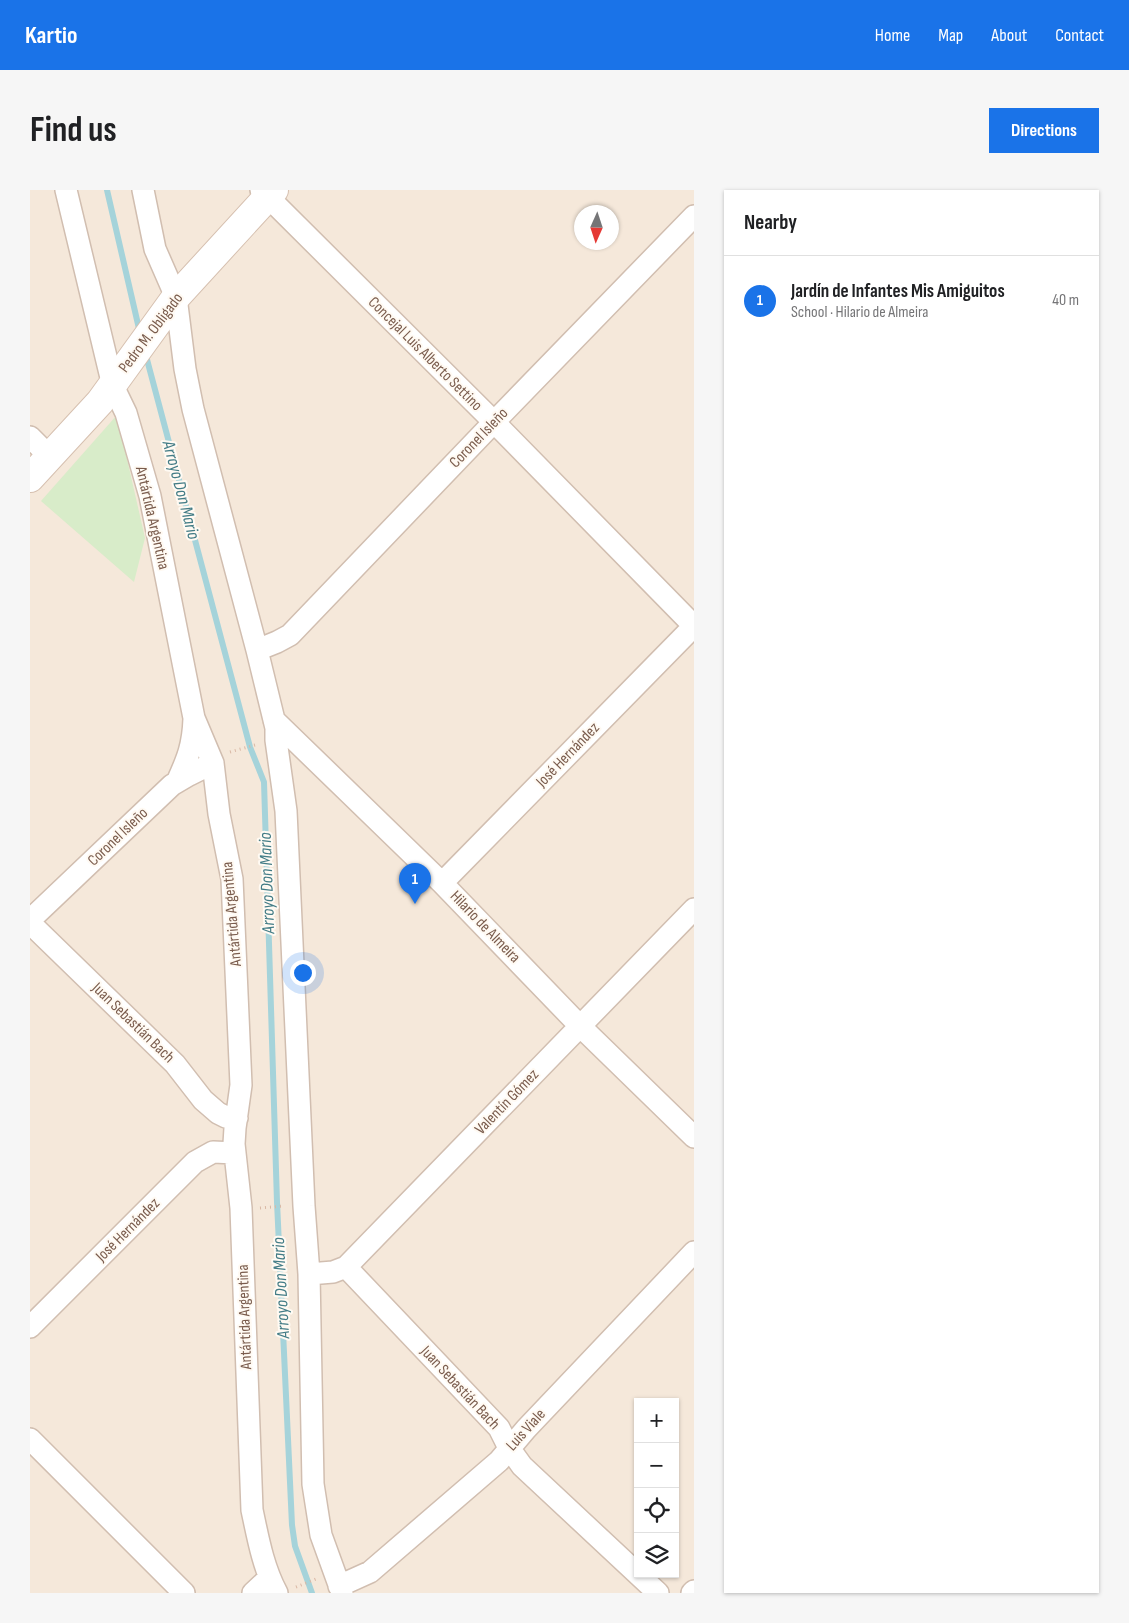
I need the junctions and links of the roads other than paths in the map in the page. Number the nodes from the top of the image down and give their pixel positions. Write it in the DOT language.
graph roads {
  1 [pos="66,190"];
  2 [pos="143,190"];
  3 [pos="267,192"];
  4 [pos="694,216"];
  5 [pos="169,306"];
  6 [pos="119,376"];
  7 [pos="494,422"];
  8 [pos="30,437"];
  9 [pos="50,457"];
  10 [pos="30,478"];
  11 [pos="694,626"];
  12 [pos="257,650"];
  13 [pos="194,718"];
  14 [pos="274,720"];
  15 [pos="219,758"];
  16 [pos="177,782"];
  17 [pos="442,884"];
  18 [pos="694,909"];
  19 [pos="30,922"];
  20 [pos="580,1026"];
  21 [pos="237,1118"];
  22 [pos="694,1137"];
  23 [pos="235,1153"];
  24 [pos="694,1252"];
  25 [pos="346,1267"];
  26 [pos="309,1274"];
  27 [pos="30,1327"];
  28 [pos="30,1438"];
  29 [pos="509,1448"];
  30 [pos="279,1586"];
  31 [pos="340,1589"];
  32 [pos="184,1593"];
  33 [pos="253,1593"];
  34 [pos="658,1593"];
  1 -- 6 [label="street, Antártida Argentina"];
  2 -- 5 [label="street"];
  3 -- 5 [label="street, Pedro M. Obligado"];
  3 -- 7 [label="street, Concejal Luis Alberto Settino"];
  4 -- 7 [label="street, Coronel Isleño"];
  5 -- 6 [label="street, Pedro M. Obligado"];
  5 -- 12 [label="street"];
  6 -- 9 [label="street, Pedro M. Obligado"];
  6 -- 13 [label="street, Antártida Argentina"];
  7 -- 11 [label="street, Concejal Luis Alberto Settino"];
  7 -- 12 [label="street, Coronel Isleño"];
  8 -- 9 [label="street"];
  9 -- 10 [label="street, Pedro M. Obligado"];
  11 -- 17 [label="street, José Hernández"];
  12 -- 14 [label="street"];
  13 -- 15 [label="street, Antártida Argentina"];
  13 -- 16 [label="street"];
  14 -- 17 [label="street, Hilario de Almeira"];
  14 -- 26 [label="street"];
  15 -- 16 [label="street, Coronel Isleño"];
  15 -- 21 [label="street, Antártida Argentina"];
  16 -- 19 [label="street, Coronel Isleño"];
  17 -- 20 [label="street, Hilario de Almeira"];
  18 -- 20 [label="street, Valentín Gómez"];
  19 -- 21 [label="street, Juan Sebastián Bach"];
  20 -- 22 [label="street, Hilario de Almeira"];
  20 -- 25 [label="street, Valentín Gómez"];
  21 -- 23 [label="street, Antártida Argentina"];
  23 -- 27 [label="street, José Hernández"];
  23 -- 30 [label="street, Antártida Argentina"];
  24 -- 29 [label="street, Luis Viale"];
  25 -- 26 [label="street"];
  25 -- 29 [label="street, Juan Sebastián Bach"];
  26 -- 31 [label="street"];
  28 -- 32 [label="street"];
  29 -- 31 [label="street, Luis Viale"];
  29 -- 34 [label="street, Juan Sebastián Bach"];
  30 -- 33 [label="street"];
}
